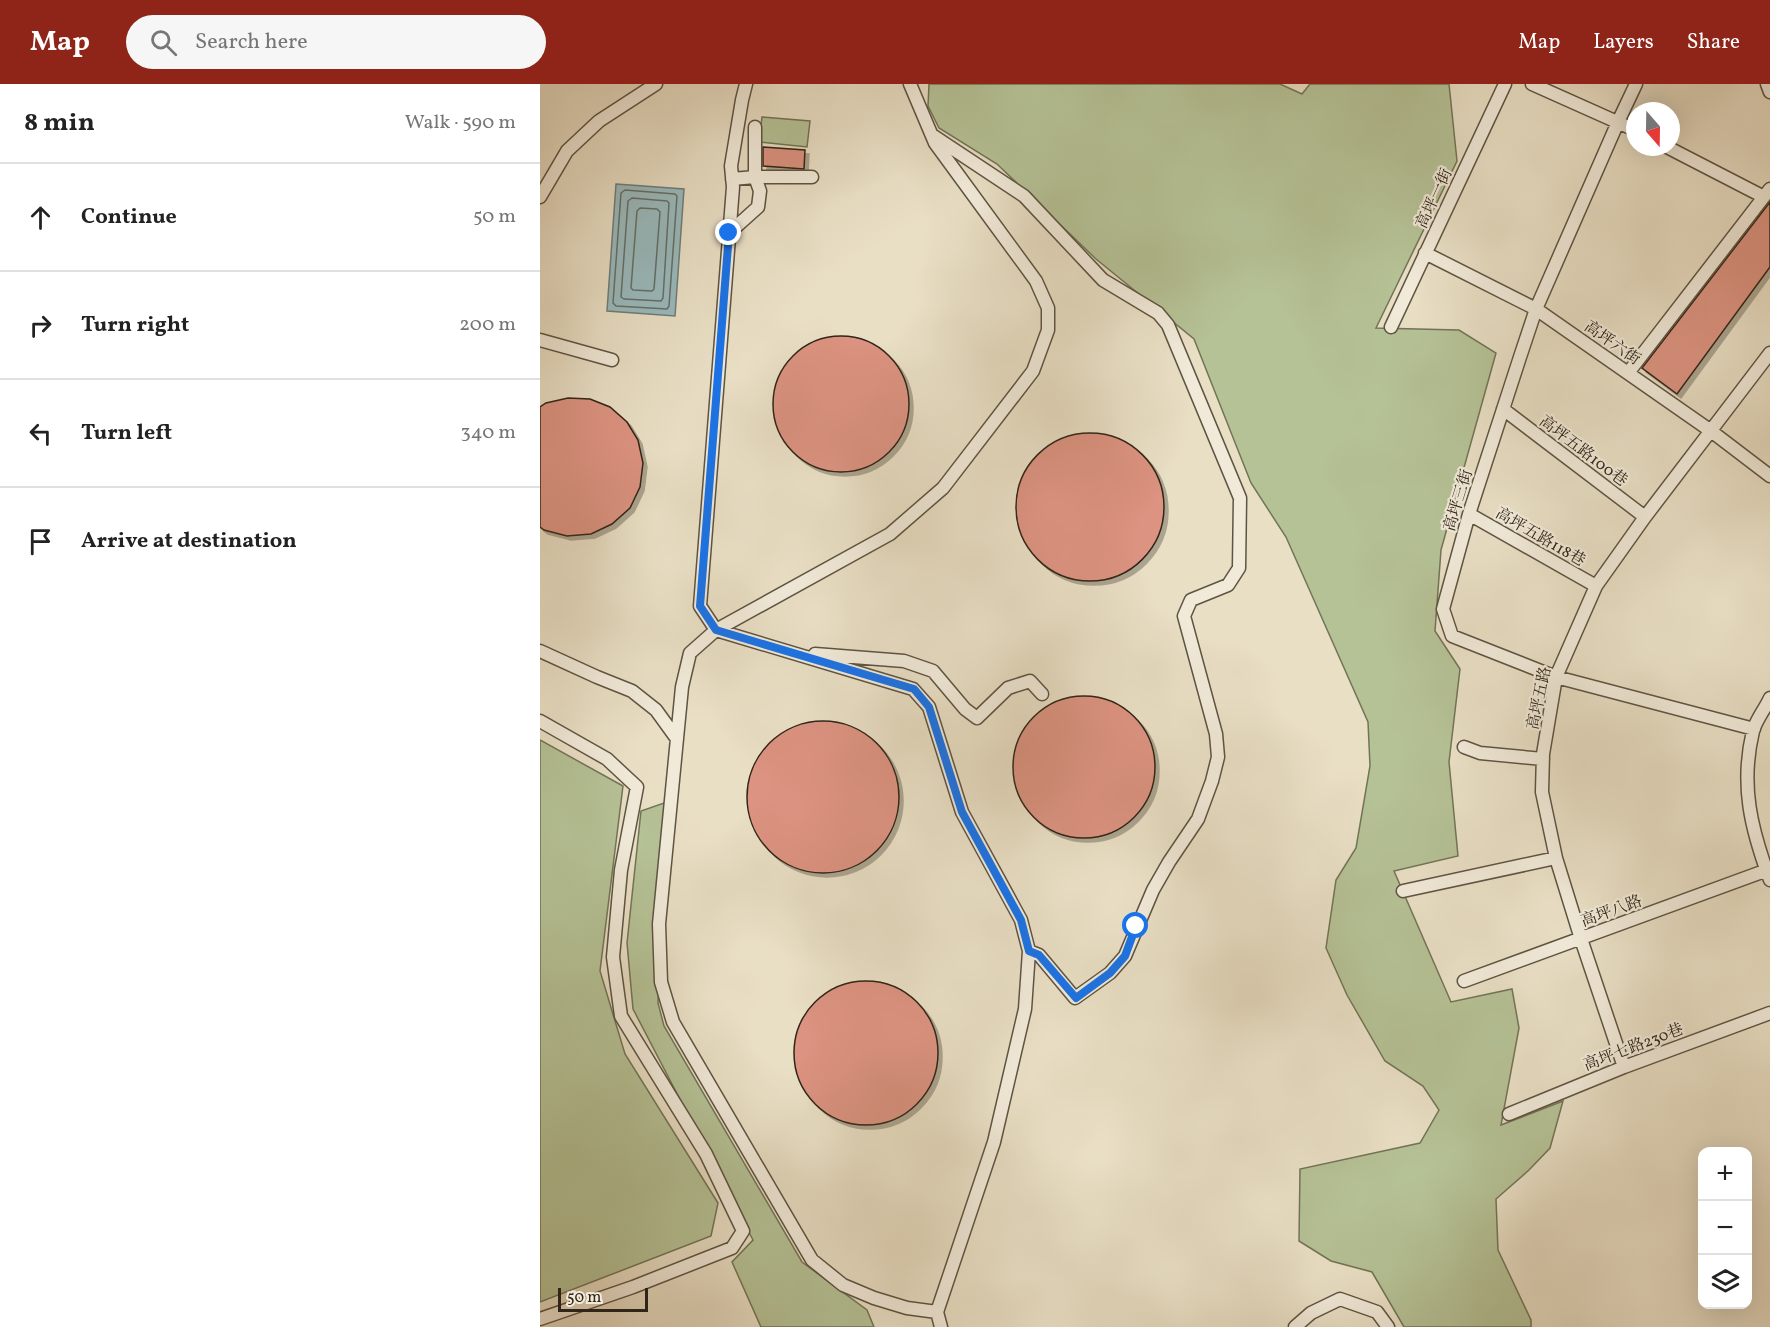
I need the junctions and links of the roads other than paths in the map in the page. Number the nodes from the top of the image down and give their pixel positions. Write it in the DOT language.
graph roads {
  1 [pos="656,84"];
  2 [pos="746,84"];
  3 [pos="910,84"];
  4 [pos="1505,84"];
  5 [pos="1532,84"];
  6 [pos="1636,84"];
  7 [pos="1767,84"];
  8 [pos="1770,92"];
  9 [pos="1618,122"];
  10 [pos="1626,126"];
  11 [pos="755,127"];
  12 [pos="931,135"];
  13 [pos="1680,153"];
  14 [pos="755,177"];
  15 [pos="812,177"];
  16 [pos="732,179"];
  17 [pos="1767,193"];
  18 [pos="540,197"];
  19 [pos="729,233"];
  20 [pos="1425,253"];
  21 [pos="1536,309"];
  22 [pos="1391,327"];
  23 [pos="540,340"];
  24 [pos="1770,353"];
  25 [pos="612,360"];
  26 [pos="1628,373"];
  27 [pos="1503,409"];
  28 [pos="1711,431"];
  29 [pos="1770,476"];
  30 [pos="1469,514"];
  31 [pos="1645,517"];
  32 [pos="1596,586"];
  33 [pos="716,630"];
  34 [pos="540,651"];
  35 [pos="790,652"];
  36 [pos="1556,677"];
  37 [pos="1042,694"];
  38 [pos="1770,698"];
  39 [pos="540,721"];
  40 [pos="1754,729"];
  41 [pos="677,739"];
  42 [pos="1464,747"];
  43 [pos="1543,759"];
  44 [pos="1556,858"];
  45 [pos="1769,873"];
  46 [pos="1403,891"];
  47 [pos="1581,939"];
  48 [pos="1029,951"];
  49 [pos="1464,981"];
  50 [pos="1770,1013"];
  51 [pos="1624,1067"];
  52 [pos="1509,1114"];
  53 [pos="937,1312"];
  54 [pos="540,1319"];
  55 [pos="941,1327"];
  56 [pos="1295,1327"];
  57 [pos="1388,1327"];
  1 -- 18 [label="street"];
  2 -- 16 [label="street"];
  3 -- 12 [label="street"];
  4 -- 20 [label="street, 高坪一街"];
  5 -- 9 [label="street"];
  6 -- 9 [label="street, 高坪三街"];
  7 -- 8 [label="street"];
  9 -- 10 [label="street"];
  9 -- 21 [label="street, 高坪三街"];
  11 -- 14 [label="street"];
  12 -- 33 [label="street"];
  12 -- 48 [label="street"];
  13 -- 17 [label="street"];
  14 -- 15 [label="street"];
  14 -- 16 [label="street"];
  14 -- 19 [label="street"];
  16 -- 19 [label="street"];
  17 -- 26 [label="street"];
  19 -- 33 [label="street"];
  20 -- 21 [label="street, 高坪六街"];
  20 -- 22 [label="street, 高坪一街"];
  21 -- 26 [label="street, 高坪六街"];
  21 -- 27 [label="street, 高坪三街"];
  23 -- 25 [label="street"];
  24 -- 28 [label="street, 高坪五路"];
  26 -- 28 [label="street, 高坪六街"];
  27 -- 30 [label="street, 高坪三街"];
  27 -- 31 [label="street, 高坪五路100巷"];
  28 -- 29 [label="street, 高坪六街"];
  28 -- 31 [label="street, 高坪五路"];
  30 -- 32 [label="street, 高坪五路118巷"];
  30 -- 36 [label="street, 高坪三街"];
  31 -- 32 [label="street, 高坪五路"];
  32 -- 36 [label="street, 高坪五路"];
  33 -- 35 [label="street"];
  33 -- 41 [label="street"];
  34 -- 41 [label="street"];
  35 -- 37 [label="street"];
  35 -- 48 [label="street"];
  36 -- 40 [label="street, 高坪三街"];
  36 -- 43 [label="street, 高坪五路"];
  38 -- 40 [label="street"];
  39 -- 54 [label="street"];
  40 -- 45 [label="street"];
  41 -- 53 [label="street"];
  42 -- 43 [label="street"];
  43 -- 44 [label="street, 高坪五路"];
  44 -- 46 [label="street"];
  44 -- 47 [label="street, 高坪五路"];
  45 -- 47 [label="street, 高坪八路"];
  47 -- 49 [label="street, 高坪八路"];
  47 -- 51 [label="street, 高坪五路"];
  48 -- 53 [label="street"];
  50 -- 51 [label="street, 高坪七路230巷"];
  51 -- 52 [label="street, 高坪七路230巷"];
  53 -- 55 [label="street"];
  56 -- 57 [label="street"];
}
